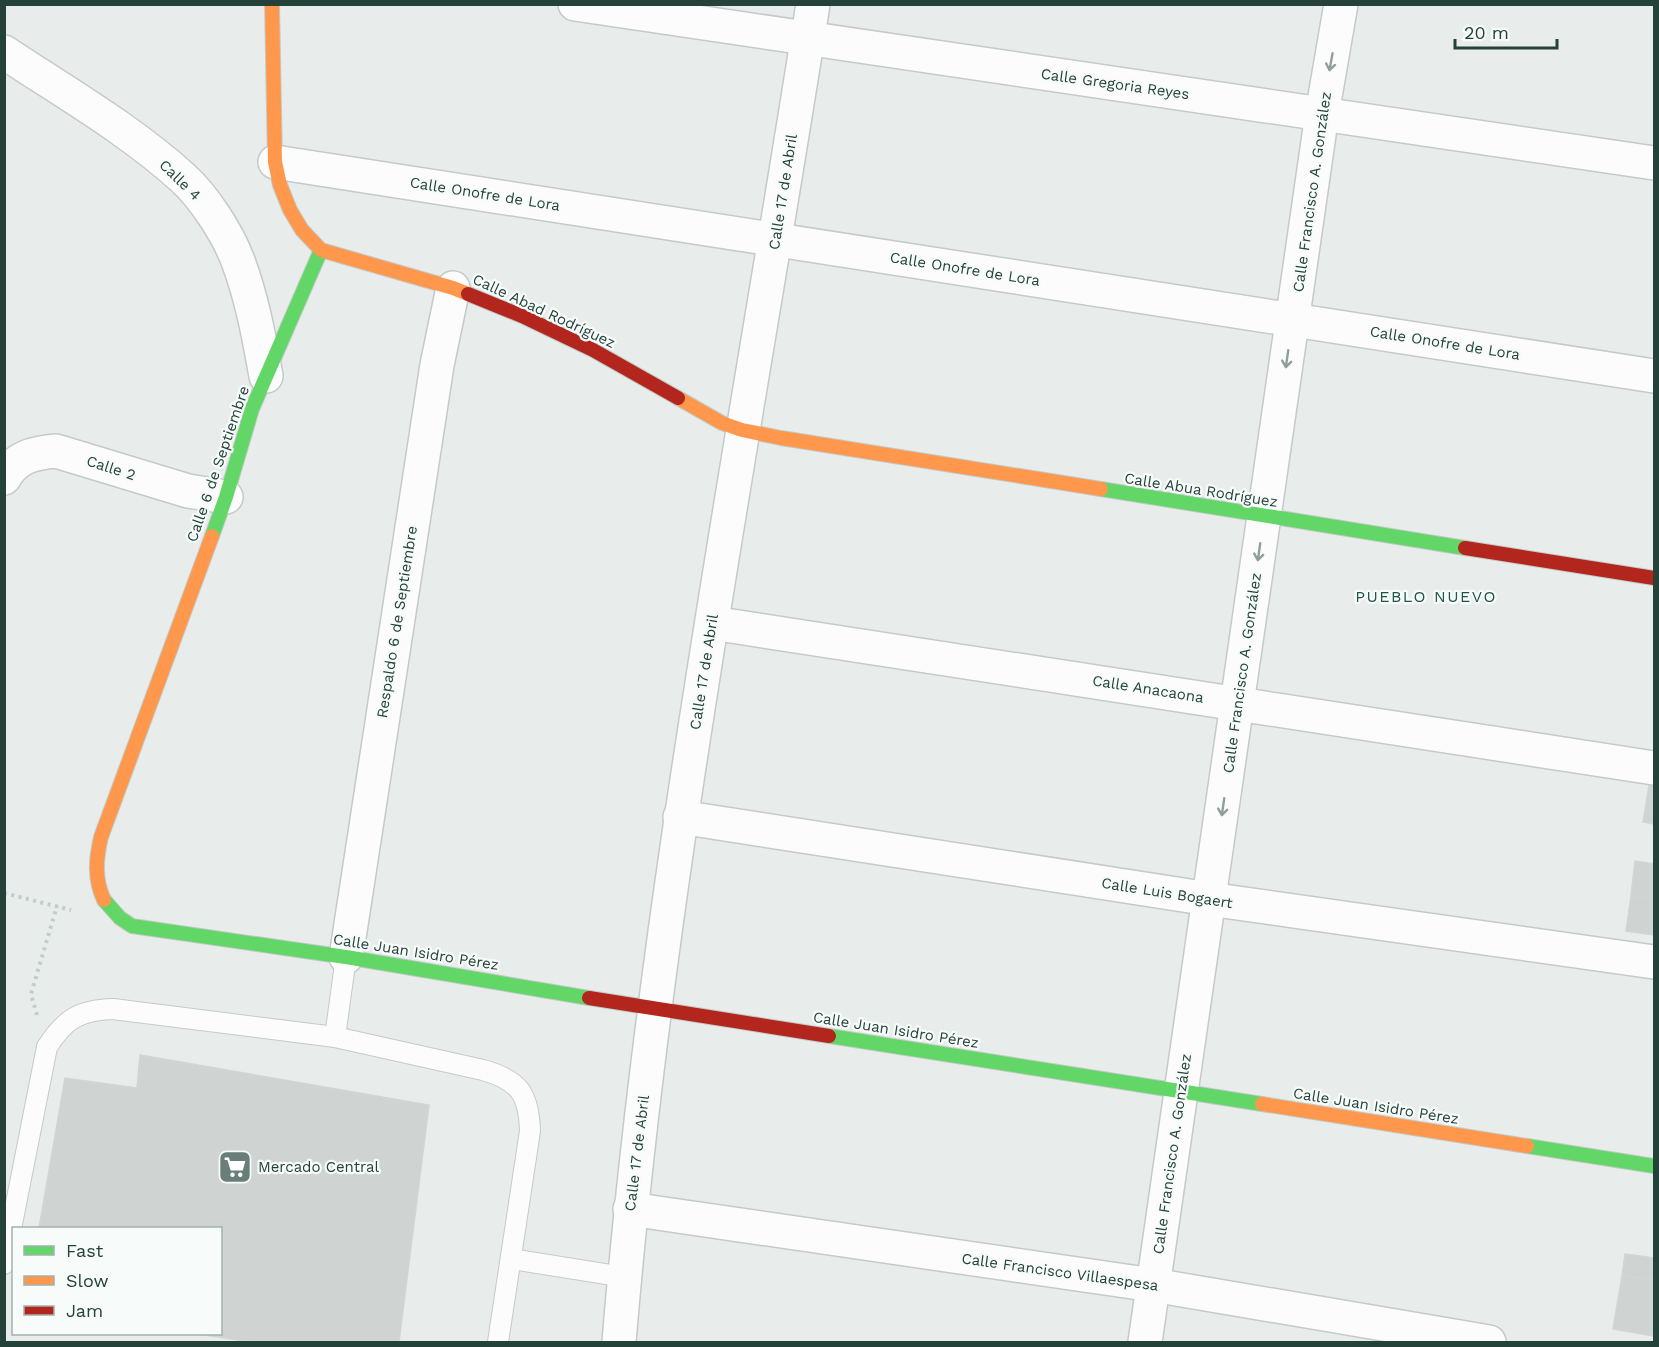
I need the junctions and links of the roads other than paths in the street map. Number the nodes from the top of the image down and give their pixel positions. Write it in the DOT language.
graph roads {
  1 [pos="272,4"];
  2 [pos="575,4"];
  3 [pos="813,4"];
  4 [pos="1341,4"];
  5 [pos="808,39"];
  6 [pos="4,52"];
  7 [pos="1322,114"];
  8 [pos="275,162"];
  9 [pos="1654,163"];
  10 [pos="776,239"];
  11 [pos="321,250"];
  12 [pos="453,288"];
  13 [pos="1293,320"];
  14 [pos="266,376"];
  15 [pos="1654,376"];
  16 [pos="742,430"];
  17 [pos="4,478"];
  18 [pos="226,497"];
  19 [pos="1264,517"];
  20 [pos="1654,578"];
  21 [pos="712,623"];
  22 [pos="1238,703"];
  23 [pos="1654,768"];
  24 [pos="680,817"];
  25 [pos="1209,899"];
  26 [pos="132,926"];
  27 [pos="346,957"];
  28 [pos="1654,962"];
  29 [pos="655,1009"];
  30 [pos="335,1037"];
  31 [pos="1181,1092"];
  32 [pos="1654,1166"];
  33 [pos="630,1209"];
  34 [pos="512,1259"];
  35 [pos="4,1264"];
  36 [pos="624,1277"];
  37 [pos="1154,1286"];
  38 [pos="498,1342"];
  39 [pos="619,1342"];
  40 [pos="1145,1342"];
  41 [pos="1489,1342"];
  1 -- 8 [label="street"];
  2 -- 5 [label="street, Calle Gregoria Reyes"];
  3 -- 5 [label="street, Calle 17 de Abril"];
  4 -- 7 [label="street, Calle Francisco A. González, one-way"];
  5 -- 7 [label="street, Calle Gregoria Reyes"];
  5 -- 10 [label="street, Calle 17 de Abril"];
  6 -- 14 [label="street, Calle 4"];
  7 -- 9 [label="street, Calle Gregoria Reyes"];
  7 -- 13 [label="street, Calle Francisco A. González"];
  8 -- 10 [label="street, Calle Onofre de Lora"];
  8 -- 11 [label="street"];
  10 -- 13 [label="street, Calle Onofre de Lora"];
  10 -- 16 [label="street, Calle 17 de Abril"];
  11 -- 12 [label="street, Calle Abad Rodríguez"];
  11 -- 14 [label="street, Calle 6 de Septiembre"];
  12 -- 16 [label="street, Calle Abad Rodríguez"];
  12 -- 27 [label="street, Respaldo 6 de Septiembre"];
  13 -- 15 [label="street, Calle Onofre de Lora"];
  13 -- 19 [label="street, Calle Francisco A. González, one-way"];
  14 -- 18 [label="street, Calle 6 de Septiembre"];
  16 -- 19 [label="street, Calle Abua Rodríguez"];
  16 -- 21 [label="street, Calle 17 de Abril"];
  17 -- 18 [label="street, Calle 2"];
  18 -- 26 [label="street, Calle 6 de Septiembre"];
  19 -- 20 [label="street, Calle Abua Rodríguez"];
  19 -- 22 [label="street, Calle Francisco A. González, one-way"];
  21 -- 22 [label="street, Calle Anacaona"];
  21 -- 24 [label="street, Calle 17 de Abril"];
  22 -- 23 [label="street, Calle Anacaona"];
  22 -- 25 [label="street, Calle Francisco A. González, one-way"];
  24 -- 25 [label="street, Calle Luis Bogaert"];
  24 -- 29 [label="street, Calle 17 de Abril"];
  25 -- 28 [label="street, Calle Luis Bogaert"];
  25 -- 31 [label="street, Calle Francisco A. González"];
  26 -- 27 [label="street, Calle Juan Isidro Pérez"];
  27 -- 29 [label="street, Calle Juan Isidro Pérez"];
  27 -- 30 [label="lane"];
  29 -- 31 [label="street, Calle Juan Isidro Pérez"];
  29 -- 33 [label="street, Calle 17 de Abril"];
  30 -- 34 [label="lane"];
  30 -- 35 [label="lane"];
  31 -- 32 [label="street, Calle Juan Isidro Pérez"];
  31 -- 37 [label="street, Calle Francisco A. González"];
  33 -- 36 [label="street, Calle 17 de Abril"];
  33 -- 37 [label="street, Calle Francisco Villaespesa"];
  34 -- 36 [label="lane"];
  34 -- 38 [label="lane"];
  36 -- 39 [label="street, Calle 17 de Abril"];
  37 -- 40 [label="street, Calle Francisco A. González"];
  37 -- 41 [label="street, Calle Francisco Villaespesa"];
}
